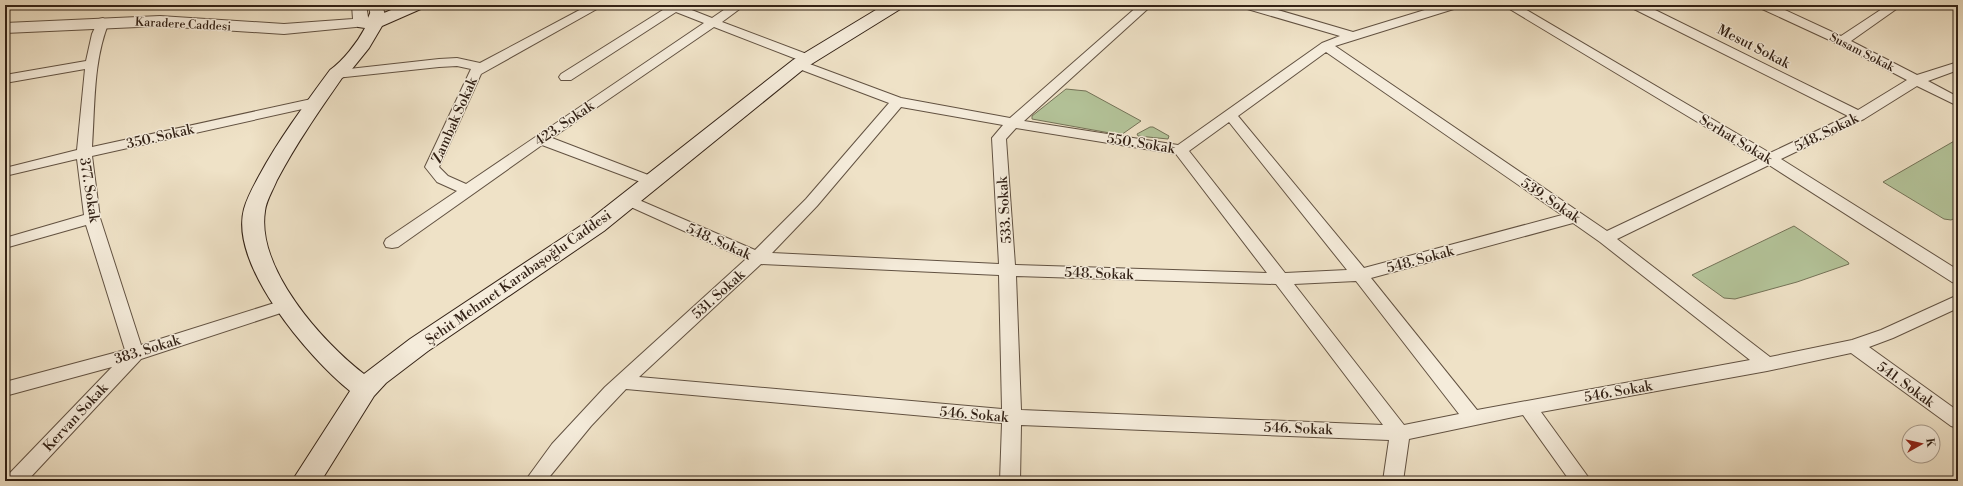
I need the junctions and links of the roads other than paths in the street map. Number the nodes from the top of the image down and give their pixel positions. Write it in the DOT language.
graph roads {
  1 [pos="359,5"];
  2 [pos="405,5"];
  3 [pos="417,5"];
  4 [pos="598,5"];
  5 [pos="739,5"];
  6 [pos="896,5"];
  7 [pos="1146,5"];
  8 [pos="1248,5"];
  9 [pos="1413,5"];
  10 [pos="1454,5"];
  11 [pos="1510,5"];
  12 [pos="1636,5"];
  13 [pos="1764,5"];
  14 [pos="671,6"];
  15 [pos="1889,6"];
  16 [pos="1426,12"];
  17 [pos="372,16"];
  18 [pos="103,22"];
  19 [pos="712,22"];
  20 [pos="5,28"];
  21 [pos="1352,36"];
  22 [pos="1842,41"];
  23 [pos="1326,46"];
  24 [pos="803,61"];
  25 [pos="92,64"];
  26 [pos="1958,66"];
  27 [pos="482,67"];
  28 [pos="336,74"];
  29 [pos="566,77"];
  30 [pos="5,79"];
  31 [pos="1917,80"];
  32 [pos="316,102"];
  33 [pos="898,102"];
  34 [pos="1958,102"];
  35 [pos="1230,115"];
  36 [pos="1858,116"];
  37 [pos="1013,123"];
  38 [pos="541,139"];
  39 [pos="1181,150"];
  40 [pos="84,153"];
  41 [pos="1770,159"];
  42 [pos="5,172"];
  43 [pos="651,181"];
  44 [pos="469,190"];
  45 [pos="627,200"];
  46 [pos="1575,217"];
  47 [pos="92,218"];
  48 [pos="1606,238"];
  49 [pos="5,243"];
  50 [pos="392,244"];
  51 [pos="758,258"];
  52 [pos="1008,270"];
  53 [pos="1360,275"];
  54 [pos="1958,278"];
  55 [pos="1282,279"];
  56 [pos="1958,301"];
  57 [pos="287,305"];
  58 [pos="1854,346"];
  59 [pos="135,354"];
  60 [pos="1767,364"];
  61 [pos="622,382"];
  62 [pos="5,389"];
  63 [pos="366,389"];
  64 [pos="1527,407"];
  65 [pos="1013,417"];
  66 [pos="1473,418"];
  67 [pos="1958,421"];
  68 [pos="1400,432"];
  69 [pos="14,481"];
  70 [pos="306,481"];
  71 [pos="535,481"];
  72 [pos="1010,481"];
  73 [pos="1393,481"];
  74 [pos="1581,481"];
  1 -- 17 [label="street"];
  2 -- 17 [label="main road"];
  3 -- 17 [label="main road"];
  4 -- 27 [label="street, Zambak Sokak"];
  5 -- 19 [label="street, 423. Sokak"];
  6 -- 24 [label="main road, Şehit Mehmet Karabaşoğlu Caddesi"];
  7 -- 37 [label="street, 533. Sokak"];
  8 -- 21 [label="street"];
  9 -- 16 [label="street"];
  10 -- 16 [label="street, 550. Sokak"];
  11 -- 41 [label="street, Serhat Sokak"];
  12 -- 36 [label="street, Mesut Sokak"];
  13 -- 22 [label="street, Susam Sokak"];
  14 -- 19 [label="street, 550. Sokak"];
  14 -- 29 [label="street"];
  15 -- 22 [label="street"];
  16 -- 21 [label="street, 550. Sokak"];
  17 -- 18 [label="street, Karadere Caddesi"];
  17 -- 28 [label="main road"];
  18 -- 20 [label="street, Karadere Caddesi"];
  18 -- 25 [label="street, 377. Sokak"];
  19 -- 24 [label="street, 550. Sokak"];
  19 -- 38 [label="street, 423. Sokak"];
  21 -- 23 [label="street, 550. Sokak"];
  22 -- 31 [label="street, Susam Sokak"];
  23 -- 35 [label="street, 550. Sokak"];
  23 -- 46 [label="street, 539. Sokak"];
  24 -- 33 [label="street, 550. Sokak"];
  24 -- 43 [label="main road, Şehit Mehmet Karabaşoğlu Caddesi"];
  25 -- 30 [label="street"];
  25 -- 40 [label="street, 377. Sokak"];
  26 -- 31 [label="street, 548. Sokak"];
  27 -- 28 [label="street"];
  27 -- 44 [label="street, Zambak Sokak"];
  28 -- 32 [label="main road"];
  31 -- 34 [label="street, Susam Sokak"];
  31 -- 36 [label="street, 548. Sokak"];
  32 -- 40 [label="street, 350. Sokak"];
  32 -- 57 [label="main road"];
  33 -- 37 [label="street, 550. Sokak"];
  33 -- 51 [label="street, 531. Sokak"];
  35 -- 39 [label="street, 550. Sokak"];
  35 -- 53 [label="street"];
  36 -- 41 [label="street, 548. Sokak"];
  37 -- 39 [label="street, 550. Sokak"];
  37 -- 52 [label="street, 533. Sokak"];
  38 -- 43 [label="street"];
  38 -- 44 [label="street, 423. Sokak"];
  39 -- 55 [label="street"];
  40 -- 42 [label="street, 350. Sokak"];
  40 -- 47 [label="street, 377. Sokak"];
  41 -- 48 [label="street, 548. Sokak"];
  41 -- 54 [label="street, Serhat Sokak"];
  43 -- 45 [label="main road, Şehit Mehmet Karabaşoğlu Caddesi"];
  44 -- 50 [label="street, 423. Sokak"];
  45 -- 51 [label="street, 548. Sokak"];
  45 -- 63 [label="main road, Şehit Mehmet Karabaşoğlu Caddesi"];
  46 -- 48 [label="street, 539. Sokak"];
  46 -- 53 [label="street, 548. Sokak"];
  47 -- 49 [label="street"];
  47 -- 59 [label="street, 377. Sokak"];
  48 -- 60 [label="street, 539. Sokak"];
  51 -- 52 [label="street, 548. Sokak"];
  51 -- 61 [label="street, 531. Sokak"];
  52 -- 55 [label="street, 548. Sokak"];
  52 -- 65 [label="street, 533. Sokak"];
  53 -- 55 [label="street, 548. Sokak"];
  53 -- 66 [label="street"];
  55 -- 68 [label="street"];
  56 -- 58 [label="street, 546. Sokak"];
  57 -- 59 [label="street, 383. Sokak"];
  57 -- 63 [label="main road"];
  58 -- 60 [label="street, 546. Sokak"];
  58 -- 67 [label="street, 541. Sokak"];
  59 -- 62 [label="street, 383. Sokak"];
  59 -- 69 [label="street, Kervan Sokak"];
  60 -- 64 [label="street, 546. Sokak"];
  61 -- 65 [label="street, 546. Sokak"];
  61 -- 71 [label="street, 531. Sokak"];
  63 -- 70 [label="main road, Şehit Mehmet Karabaşoğlu Caddesi"];
  64 -- 66 [label="street, 546. Sokak"];
  64 -- 74 [label="street"];
  65 -- 68 [label="street, 546. Sokak"];
  65 -- 72 [label="street, 533. Sokak"];
  66 -- 68 [label="street, 546. Sokak"];
  68 -- 73 [label="street"];
}
